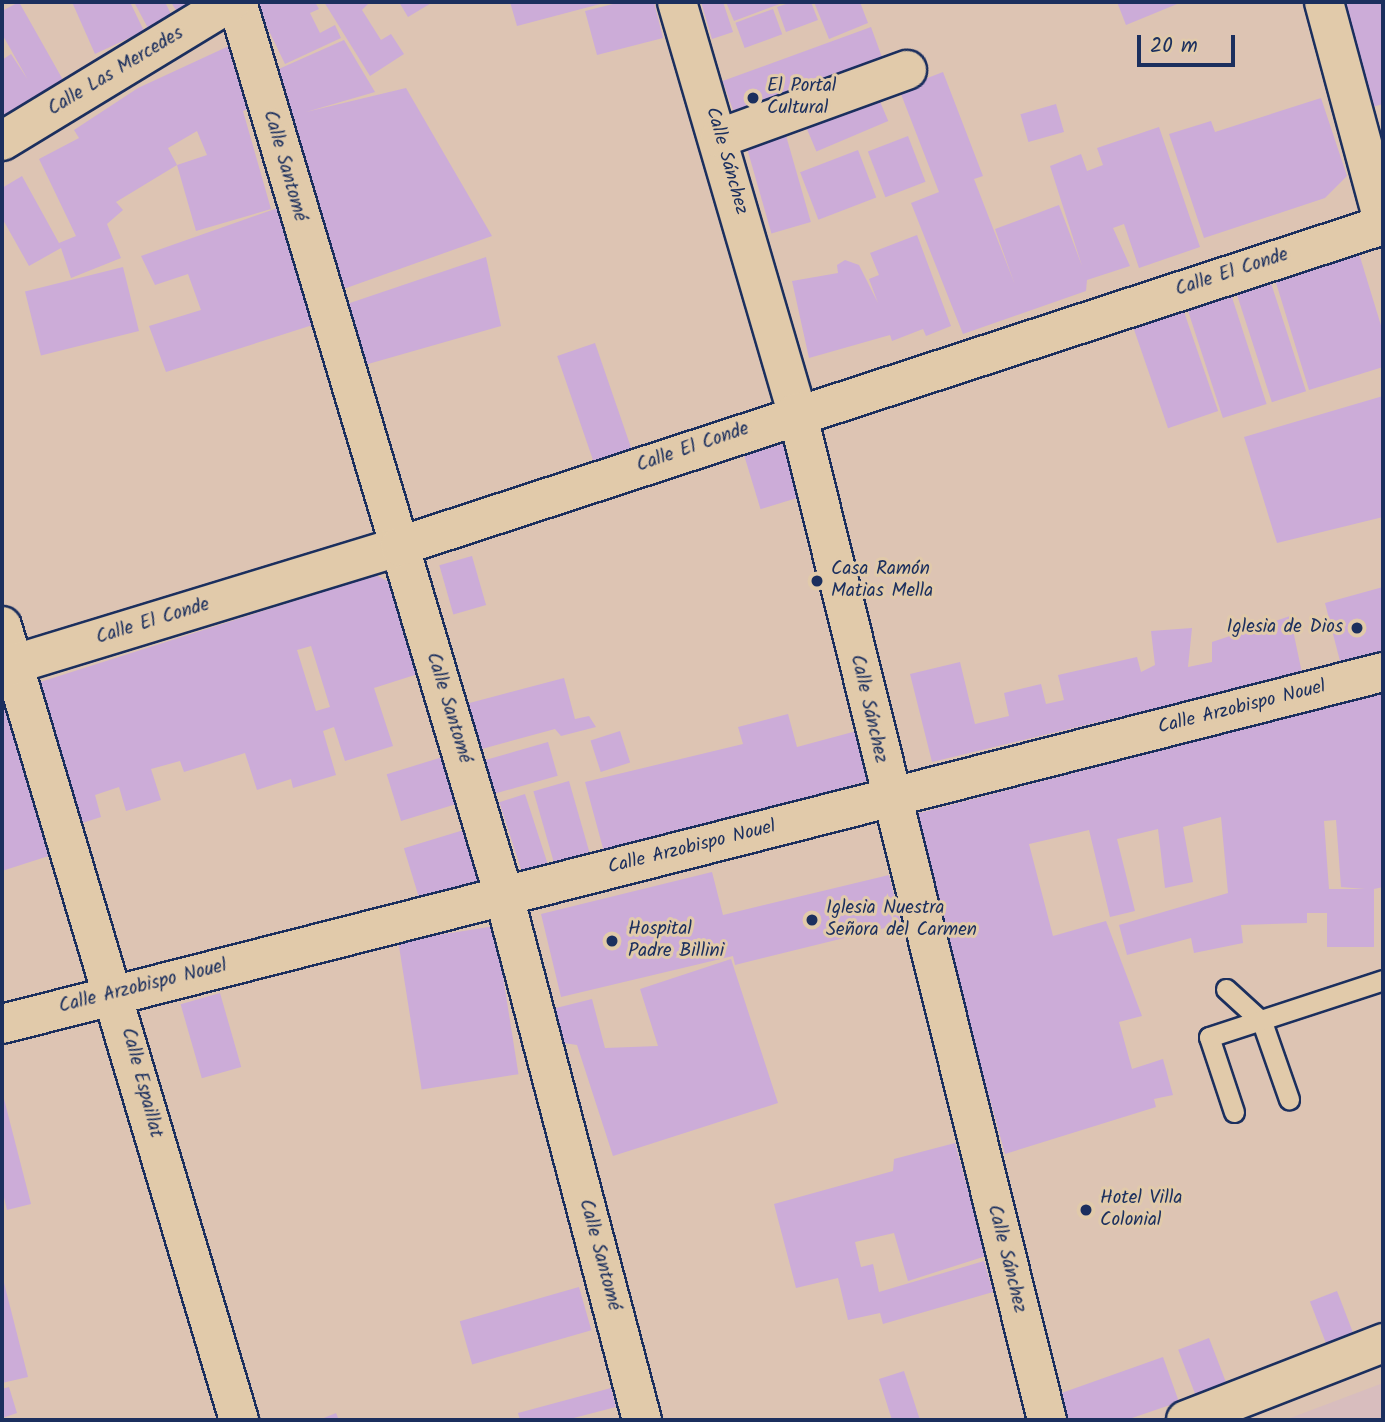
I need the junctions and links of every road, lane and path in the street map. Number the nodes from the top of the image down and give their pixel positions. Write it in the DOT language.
graph roads {
  1 [pos="231,2"];
  2 [pos="237,2"];
  3 [pos="677,2"];
  4 [pos="1324,2"];
  5 [pos="907,70"];
  6 [pos="720,138"];
  7 [pos="2,141"];
  8 [pos="1383,222"];
  9 [pos="797,412"];
  10 [pos="400,546"];
  11 [pos="2,626"];
  12 [pos="6,667"];
  13 [pos="1383,673"];
  14 [pos="889,798"];
  15 [pos="504,896"];
  16 [pos="1383,981"];
  17 [pos="1226,989"];
  18 [pos="116,994"];
  19 [pos="1262,1022"];
  20 [pos="2,1024"];
  21 [pos="1289,1100"];
  22 [pos="1234,1112"];
  23 [pos="1383,1343"];
  24 [pos="239,1420"];
  25 [pos="642,1420"];
  26 [pos="1047,1420"];
  27 [pos="1185,1420"];
  1 -- 7 [label="street, Calle Las Mercedes"];
  2 -- 10 [label="street, Calle Santomé"];
  3 -- 6 [label="street, Calle Sánchez"];
  4 -- 8 [label="street"];
  5 -- 6 [label="street"];
  6 -- 9 [label="street, Calle Sánchez"];
  8 -- 9 [label="street, Calle El Conde"];
  9 -- 10 [label="street, Calle El Conde"];
  9 -- 14 [label="street, Calle Sánchez"];
  10 -- 12 [label="street, Calle El Conde"];
  10 -- 15 [label="street, Calle Santomé"];
  11 -- 12 [label="street, Calle Espaillat"];
  12 -- 18 [label="street, Calle Espaillat"];
  13 -- 14 [label="street, Calle Arzobispo Nouel"];
  14 -- 15 [label="street, Calle Arzobispo Nouel"];
  14 -- 26 [label="street, Calle Sánchez"];
  15 -- 18 [label="street, Calle Arzobispo Nouel"];
  15 -- 25 [label="street, Calle Santomé"];
  16 -- 19 [label="lane"];
  17 -- 19 [label="lane"];
  18 -- 20 [label="street, Calle Arzobispo Nouel"];
  18 -- 24 [label="street, Calle Espaillat"];
  19 -- 21 [label="lane"];
  19 -- 22 [label="lane"];
  23 -- 27 [label="street"];
}
